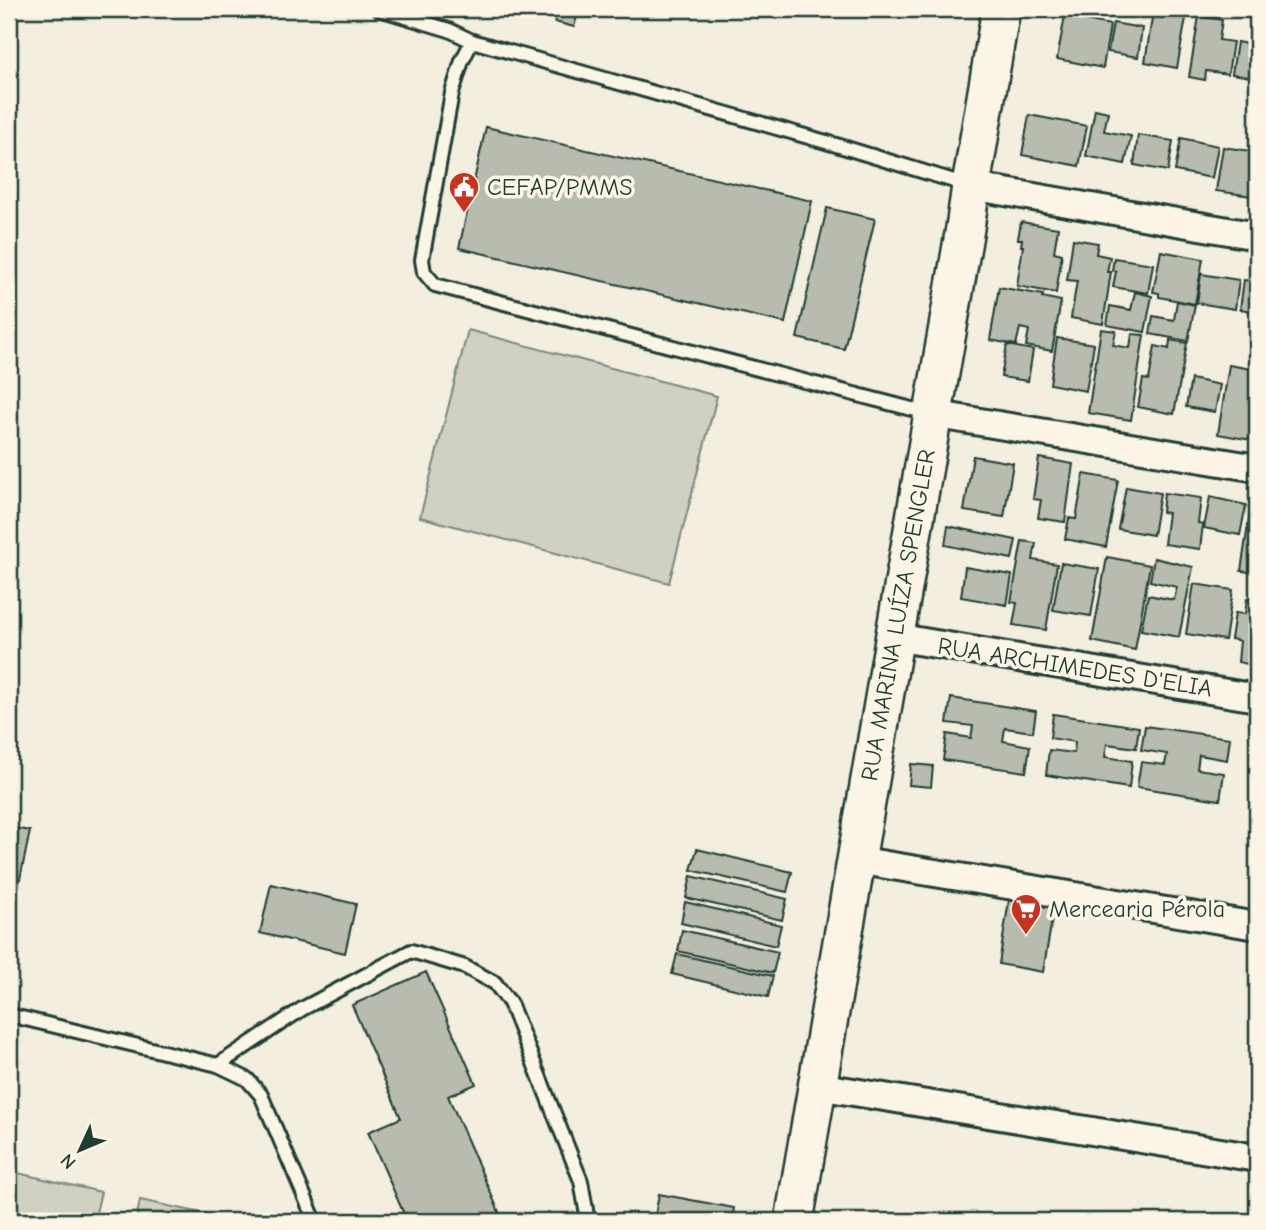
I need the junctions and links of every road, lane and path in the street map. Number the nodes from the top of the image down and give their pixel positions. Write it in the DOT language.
graph roads {
  1 [pos="379,9"];
  2 [pos="1001,9"];
  3 [pos="472,41"];
  4 [pos="971,186"];
  5 [pos="1257,236"];
  6 [pos="932,414"];
  7 [pos="1257,468"];
  8 [pos="894,637"];
  9 [pos="1257,698"];
  10 [pos="856,860"];
  11 [pos="1257,926"];
  12 [pos="9,1015"];
  13 [pos="218,1065"];
  14 [pos="817,1086"];
  15 [pos="1257,1158"];
  16 [pos="316,1221"];
  17 [pos="588,1221"];
  18 [pos="794,1221"];
  1 -- 3 [label="lane"];
  2 -- 4 [label="street, RUA MARINA LUÍZA SPENGLER"];
  3 -- 4 [label="lane"];
  3 -- 6 [label="lane"];
  4 -- 5 [label="street"];
  4 -- 6 [label="street, RUA MARINA LUÍZA SPENGLER"];
  6 -- 7 [label="street"];
  6 -- 8 [label="street, RUA MARINA LUÍZA SPENGLER"];
  8 -- 9 [label="street, RUA ARCHIMEDES D'ELIA"];
  8 -- 10 [label="street, RUA MARINA LUÍZA SPENGLER"];
  10 -- 11 [label="street"];
  10 -- 14 [label="street, RUA MARINA LUÍZA SPENGLER"];
  12 -- 13 [label="lane"];
  13 -- 16 [label="lane"];
  13 -- 17 [label="lane"];
  14 -- 15 [label="street"];
  14 -- 18 [label="street, RUA MARINA LUÍZA SPENGLER"];
}
